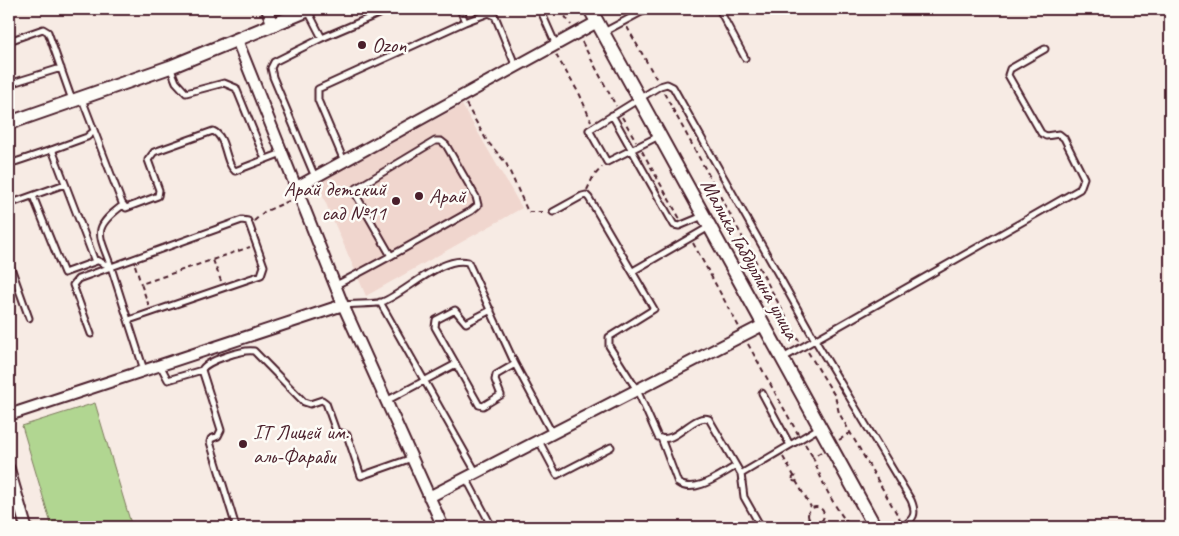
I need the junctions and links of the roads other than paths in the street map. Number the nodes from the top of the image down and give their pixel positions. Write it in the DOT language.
graph roads {
  1 [pos="267,9"];
  2 [pos="390,9"];
  3 [pos="460,9"];
  4 [pos="540,9"];
  5 [pos="590,9"];
  6 [pos="647,9"];
  7 [pos="654,9"];
  8 [pos="661,9"];
  9 [pos="719,9"];
  10 [pos="310,10"];
  11 [pos="465,22"];
  12 [pos="273,26"];
  13 [pos="600,28"];
  14 [pos="322,38"];
  15 [pos="237,40"];
  16 [pos="9,41"];
  17 [pos="554,46"];
  18 [pos="1045,49"];
  19 [pos="745,58"];
  20 [pos="170,67"];
  21 [pos="516,67"];
  22 [pos="61,68"];
  23 [pos="9,84"];
  24 [pos="639,99"];
  25 [pos="77,101"];
  26 [pos="612,115"];
  27 [pos="9,123"];
  28 [pos="94,131"];
  29 [pos="659,136"];
  30 [pos="54,149"];
  31 [pos="632,150"];
  32 [pos="282,153"];
  33 [pos="265,159"];
  34 [pos="344,161"];
  35 [pos="9,164"];
  36 [pos="315,177"];
  37 [pos="65,184"];
  38 [pos="298,190"];
  39 [pos="33,196"];
  40 [pos="9,204"];
  41 [pos="122,205"];
  42 [pos="553,212"];
  43 [pos="706,222"];
  44 [pos="391,256"];
  45 [pos="9,262"];
  46 [pos="97,262"];
  47 [pos="111,267"];
  48 [pos="633,271"];
  49 [pos="336,285"];
  50 [pos="380,302"];
  51 [pos="343,304"];
  52 [pos="491,310"];
  53 [pos="29,318"];
  54 [pos="129,320"];
  55 [pos="763,325"];
  56 [pos="91,334"];
  57 [pos="249,336"];
  58 [pos="815,340"];
  59 [pos="254,351"];
  60 [pos="782,358"];
  61 [pos="160,364"];
  62 [pos="456,364"];
  63 [pos="515,364"];
  64 [pos="144,370"];
  65 [pos="202,370"];
  66 [pos="426,380"];
  67 [pos="637,390"];
  68 [pos="762,393"];
  69 [pos="386,401"];
  70 [pos="9,415"];
  71 [pos="820,428"];
  72 [pos="552,433"];
  73 [pos="661,438"];
  74 [pos="539,440"];
  75 [pos="790,444"];
  76 [pos="611,447"];
  77 [pos="412,458"];
  78 [pos="736,466"];
  79 [pos="9,469"];
  80 [pos="476,472"];
  81 [pos="741,474"];
  82 [pos="465,478"];
  83 [pos="429,497"];
  84 [pos="26,527"];
  85 [pos="236,527"];
  86 [pos="443,527"];
  87 [pos="492,527"];
  88 [pos="761,527"];
  89 [pos="875,527"];
  90 [pos="903,527"];
  1 -- 12 [label="street"];
  2 -- 14 [label="lane"];
  3 -- 11 [label="lane"];
  4 -- 17 [label="lane"];
  5 -- 13 [label="street, Малика Габдуллина улица"];
  6 -- 13 [label="lane"];
  7 -- 8 [label="lane"];
  9 -- 19 [label="lane"];
  10 -- 12 [label="street"];
  10 -- 14 [label="lane"];
  11 -- 21 [label="lane"];
  11 -- 34 [label="lane"];
  12 -- 15 [label="street"];
  13 -- 17 [label="street"];
  13 -- 24 [label="street, Малика Габдуллина улица"];
  14 -- 36 [label="lane"];
  15 -- 20 [label="street"];
  15 -- 32 [label="street"];
  16 -- 22 [label="lane"];
  17 -- 21 [label="street"];
  18 -- 58 [label="lane"];
  20 -- 25 [label="street"];
  20 -- 33 [label="lane"];
  21 -- 34 [label="street"];
  22 -- 23 [label="lane"];
  22 -- 25 [label="lane"];
  24 -- 26 [label="lane"];
  24 -- 29 [label="street, Малика Габдуллина улица"];
  24 -- 58 [label="lane"];
  25 -- 27 [label="street"];
  25 -- 28 [label="lane"];
  26 -- 31 [label="lane"];
  26 -- 31 [label="lane"];
  28 -- 30 [label="lane"];
  28 -- 41 [label="lane"];
  29 -- 31 [label="lane"];
  29 -- 43 [label="street, Малика Габдуллина улица"];
  30 -- 35 [label="lane"];
  30 -- 37 [label="lane"];
  31 -- 43 [label="lane"];
  32 -- 33 [label="lane"];
  32 -- 38 [label="street"];
  33 -- 41 [label="lane"];
  34 -- 36 [label="street"];
  36 -- 38 [label="street"];
  37 -- 39 [label="lane"];
  37 -- 46 [label="lane"];
  38 -- 49 [label="street"];
  39 -- 40 [label="lane"];
  39 -- 46 [label="lane"];
  41 -- 47 [label="lane"];
  42 -- 48 [label="lane"];
  43 -- 48 [label="lane"];
  43 -- 55 [label="street, Малика Габдуллина улица"];
  44 -- 44 [label="lane"];
  44 -- 49 [label="lane"];
  45 -- 53 [label="lane"];
  46 -- 47 [label="lane"];
  47 -- 54 [label="lane"];
  47 -- 54 [label="lane"];
  47 -- 56 [label="lane"];
  48 -- 67 [label="lane"];
  49 -- 51 [label="street"];
  50 -- 51 [label="lane"];
  50 -- 52 [label="lane"];
  50 -- 66 [label="lane"];
  51 -- 57 [label="street"];
  51 -- 69 [label="street"];
  52 -- 62 [label="lane"];
  52 -- 63 [label="lane"];
  54 -- 64 [label="lane"];
  55 -- 60 [label="street, Малика Габдуллина улица"];
  55 -- 67 [label="street"];
  57 -- 59 [label="lane"];
  57 -- 61 [label="street"];
  58 -- 60 [label="lane"];
  58 -- 90 [label="lane"];
  59 -- 65 [label="lane"];
  59 -- 77 [label="lane"];
  60 -- 71 [label="street, Малика Габдуллина улица"];
  61 -- 64 [label="street"];
  61 -- 65 [label="lane"];
  62 -- 63 [label="lane"];
  62 -- 66 [label="lane"];
  63 -- 72 [label="lane"];
  64 -- 70 [label="street"];
  65 -- 85 [label="lane"];
  66 -- 69 [label="lane"];
  66 -- 80 [label="lane"];
  67 -- 72 [label="street"];
  67 -- 73 [label="lane"];
  68 -- 75 [label="lane"];
  69 -- 77 [label="street"];
  71 -- 75 [label="lane"];
  71 -- 89 [label="street, Малика Габдуллина улица"];
  72 -- 74 [label="street"];
  73 -- 78 [label="lane"];
  73 -- 78 [label="lane"];
  74 -- 76 [label="lane"];
  74 -- 80 [label="street"];
  75 -- 81 [label="lane"];
  77 -- 83 [label="street"];
  78 -- 81 [label="lane"];
  79 -- 84 [label="street"];
  80 -- 82 [label="street"];
  81 -- 88 [label="lane"];
  82 -- 83 [label="street"];
  82 -- 87 [label="lane"];
  83 -- 86 [label="street"];
}
